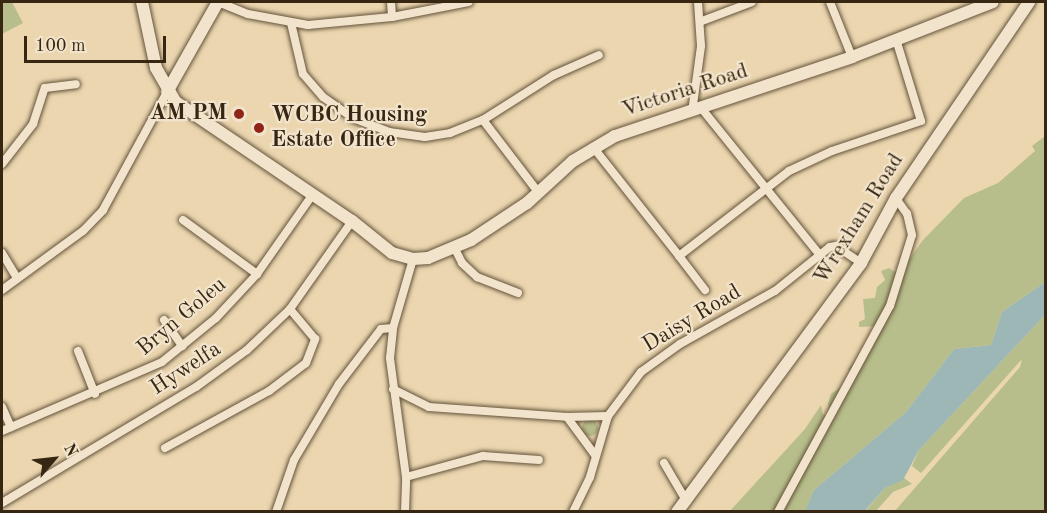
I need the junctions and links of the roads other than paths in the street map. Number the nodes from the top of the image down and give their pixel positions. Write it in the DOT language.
graph roads {
  1 [pos="142,2"];
  2 [pos="218,2"];
  3 [pos="391,2"];
  4 [pos="469,2"];
  5 [pos="698,2"];
  6 [pos="752,2"];
  7 [pos="830,2"];
  8 [pos="993,2"];
  9 [pos="1029,2"];
  10 [pos="392,17"];
  11 [pos="702,21"];
  12 [pos="291,23"];
  13 [pos="896,39"];
  14 [pos="599,55"];
  15 [pos="852,57"];
  16 [pos="76,84"];
  17 [pos="167,92"];
  18 [pos="697,110"];
  19 [pos="483,120"];
  20 [pos="593,147"];
  21 [pos="2,164"];
  22 [pos="765,191"];
  23 [pos="538,192"];
  24 [pos="313,194"];
  25 [pos="896,198"];
  26 [pos="183,220"];
  27 [pos="352,220"];
  28 [pos="455,249"];
  29 [pos="2,253"];
  30 [pos="819,254"];
  31 [pos="679,256"];
  32 [pos="413,259"];
  33 [pos="861,263"];
  34 [pos="257,274"];
  35 [pos="16,278"];
  36 [pos="2,290"];
  37 [pos="705,290"];
  38 [pos="518,293"];
  39 [pos="290,309"];
  40 [pos="164,321"];
  41 [pos="393,328"];
  42 [pos="182,346"];
  43 [pos="78,351"];
  44 [pos="393,388"];
  45 [pos="95,394"];
  46 [pos="2,407"];
  47 [pos="608,416"];
  48 [pos="567,417"];
  49 [pos="11,427"];
  50 [pos="2,431"];
  51 [pos="165,448"];
  52 [pos="596,455"];
  53 [pos="539,460"];
  54 [pos="664,462"];
  55 [pos="406,477"];
  56 [pos="687,502"];
  57 [pos="2,503"];
  58 [pos="276,512"];
  59 [pos="405,512"];
  60 [pos="573,512"];
  61 [pos="677,512"];
  62 [pos="778,512"];
  1 -- 17 [label="street"];
  2 -- 12 [label="street"];
  2 -- 17 [label="street"];
  3 -- 10 [label="street"];
  4 -- 10 [label="street"];
  5 -- 11 [label="street"];
  6 -- 11 [label="street"];
  7 -- 15 [label="street"];
  8 -- 13 [label="street, Victoria Road"];
  9 -- 25 [label="street, Wrexham Road"];
  10 -- 12 [label="street"];
  11 -- 18 [label="street"];
  12 -- 19 [label="street"];
  13 -- 15 [label="street, Victoria Road"];
  13 -- 22 [label="street"];
  14 -- 19 [label="street"];
  15 -- 18 [label="street, Victoria Road"];
  16 -- 21 [label="street"];
  17 -- 24 [label="street"];
  17 -- 35 [label="street"];
  18 -- 20 [label="street, Victoria Road"];
  18 -- 22 [label="street"];
  19 -- 23 [label="street"];
  20 -- 23 [label="street, Victoria Road"];
  20 -- 31 [label="street"];
  22 -- 30 [label="street"];
  22 -- 31 [label="street"];
  23 -- 28 [label="street, Victoria Road"];
  24 -- 27 [label="street"];
  24 -- 34 [label="street, Bryn Goleu"];
  25 -- 33 [label="street, Wrexham Road"];
  25 -- 62 [label="street"];
  26 -- 34 [label="street"];
  27 -- 32 [label="street"];
  27 -- 39 [label="street, Hywelfa"];
  28 -- 32 [label="street, Victoria Road"];
  28 -- 38 [label="street"];
  29 -- 35 [label="street"];
  30 -- 33 [label="street"];
  30 -- 47 [label="street, Daisy Road"];
  31 -- 37 [label="street"];
  32 -- 41 [label="street"];
  33 -- 56 [label="street, Wrexham Road"];
  34 -- 42 [label="street, Bryn Goleu"];
  35 -- 36 [label="street"];
  39 -- 51 [label="street"];
  39 -- 57 [label="street, Hywelfa"];
  40 -- 42 [label="street"];
  41 -- 44 [label="street"];
  41 -- 58 [label="street"];
  42 -- 45 [label="street, Bryn Goleu"];
  43 -- 45 [label="street"];
  44 -- 48 [label="street"];
  44 -- 55 [label="street"];
  45 -- 49 [label="street, Bryn Goleu"];
  46 -- 49 [label="street"];
  47 -- 48 [label="street"];
  47 -- 52 [label="street, Daisy Road"];
  48 -- 52 [label="street"];
  49 -- 50 [label="street, Bryn Goleu"];
  52 -- 60 [label="street, Daisy Road"];
  53 -- 55 [label="street"];
  54 -- 56 [label="street"];
  55 -- 59 [label="street"];
  56 -- 61 [label="street, Wrexham Road"];
}
